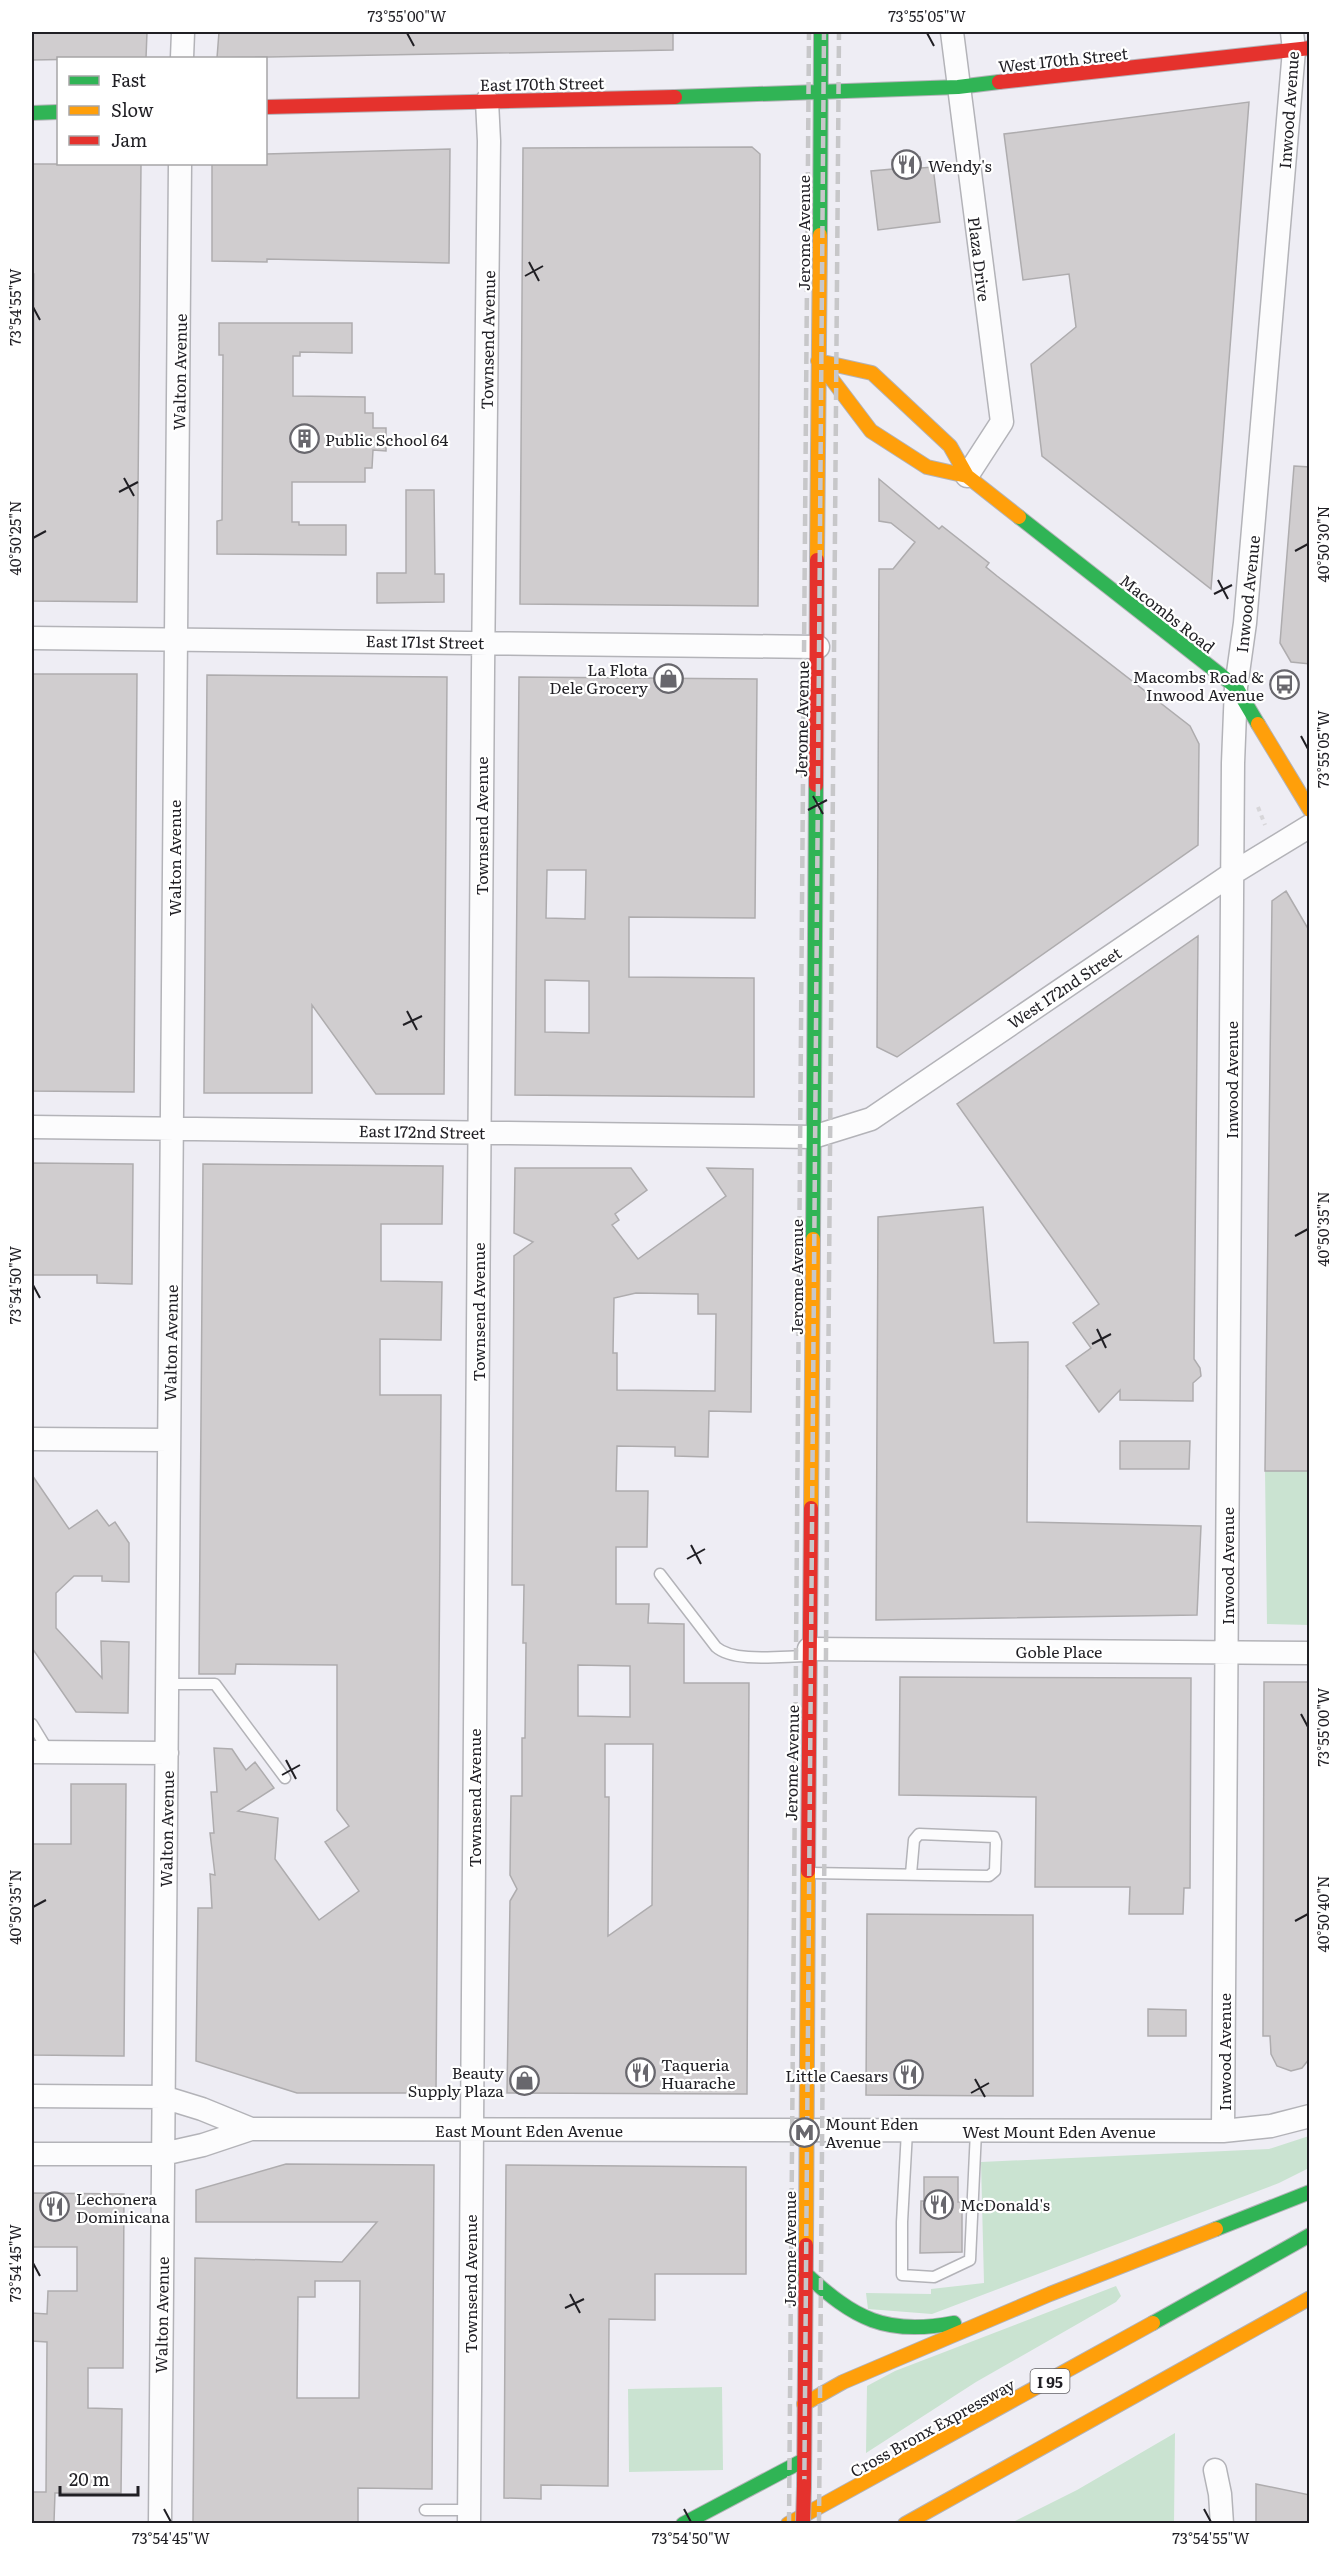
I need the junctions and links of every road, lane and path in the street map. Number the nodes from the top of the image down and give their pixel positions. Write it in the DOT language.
graph roads {
  1 [pos="183,32"];
  2 [pos="821,32"];
  3 [pos="952,32"];
  4 [pos="1298,43"];
  5 [pos="182,57"];
  6 [pos="958,87"];
  7 [pos="820,93"];
  8 [pos="487,101"];
  9 [pos="267,107"];
  10 [pos="57,112"];
  11 [pos="32,113"];
  12 [pos="180,165"];
  13 [pos="818,361"];
  14 [pos="967,476"];
  15 [pos="32,638"];
  16 [pos="176,639"];
  17 [pos="483,642"];
  18 [pos="818,647"];
  19 [pos="1236,687"];
  20 [pos="1310,810"];
  21 [pos="1310,826"];
  22 [pos="1233,873"];
  23 [pos="32,1127"];
  24 [pos="172,1127"];
  25 [pos="479,1131"];
  26 [pos="813,1137"];
  27 [pos="32,1439"];
  28 [pos="169,1440"];
  29 [pos="660,1574"];
  30 [pos="809,1652"];
  31 [pos="1226,1652"];
  32 [pos="1310,1653"];
  33 [pos="167,1684"];
  34 [pos="32,1724"];
  35 [pos="40,1752"];
  36 [pos="166,1753"];
  37 [pos="285,1778"];
  38 [pos="807,1873"];
  39 [pos="911,1874"];
  40 [pos="32,2096"];
  41 [pos="163,2097"];
  42 [pos="1310,2116"];
  43 [pos="251,2129"];
  44 [pos="472,2129"];
  45 [pos="976,2131"];
  46 [pos="1223,2131"];
  47 [pos="806,2132"];
  48 [pos="907,2132"];
  49 [pos="32,2154"];
  50 [pos="163,2154"];
  51 [pos="1310,2192"];
  52 [pos="1310,2235"];
  53 [pos="805,2273"];
  54 [pos="1050,2294"];
  55 [pos="1310,2298"];
  56 [pos="804,2404"];
  57 [pos="804,2460"];
  58 [pos="1215,2470"];
  59 [pos="425,2510"];
  60 [pos="469,2517"];
  61 [pos="160,2523"];
  62 [pos="683,2523"];
  63 [pos="788,2523"];
  64 [pos="803,2523"];
  65 [pos="905,2523"];
  66 [pos="1222,2523"];
  1 -- 5 [label="street"];
  2 -- 7 [label="main road, Jerome Avenue"];
  3 -- 6 [label="street, Plaza Drive"];
  4 -- 6 [label="main road, West 170th Street"];
  4 -- 19 [label="street, Inwood Avenue"];
  6 -- 7 [label="main road, West 170th Street"];
  6 -- 14 [label="street, Plaza Drive"];
  7 -- 8 [label="main road, East 170th Street"];
  7 -- 13 [label="main road, Jerome Avenue"];
  8 -- 9 [label="main road, East 170th Street"];
  8 -- 17 [label="street, Townsend Avenue"];
  10 -- 11 [label="main road"];
  12 -- 16 [label="street, Walton Avenue"];
  13 -- 14 [label="main road, Macombs Road"];
  13 -- 14 [label="main road, Macombs Road"];
  13 -- 18 [label="main road, Jerome Avenue"];
  14 -- 19 [label="main road, Macombs Road"];
  15 -- 16 [label="street, East 171st Street"];
  16 -- 17 [label="street, East 171st Street"];
  16 -- 24 [label="street, Walton Avenue"];
  17 -- 18 [label="street, East 171st Street"];
  17 -- 25 [label="street, Townsend Avenue"];
  18 -- 26 [label="main road, Jerome Avenue"];
  19 -- 20 [label="main road, Macombs Road"];
  19 -- 22 [label="street, Inwood Avenue"];
  21 -- 22 [label="street, West 172nd Street"];
  22 -- 26 [label="street, West 172nd Street"];
  22 -- 31 [label="street, Inwood Avenue"];
  23 -- 24 [label="street, East 172nd Street"];
  24 -- 25 [label="street, East 172nd Street"];
  24 -- 28 [label="street, Walton Avenue"];
  25 -- 26 [label="street, East 172nd Street"];
  25 -- 44 [label="street, Townsend Avenue"];
  26 -- 30 [label="main road, Jerome Avenue"];
  27 -- 28 [label="street"];
  28 -- 33 [label="street, Walton Avenue"];
  29 -- 30 [label="lane"];
  30 -- 31 [label="street, Goble Place"];
  30 -- 38 [label="main road, Jerome Avenue"];
  31 -- 32 [label="street, Goble Place"];
  31 -- 46 [label="street, Inwood Avenue"];
  33 -- 36 [label="street, Walton Avenue"];
  33 -- 37 [label="lane"];
  34 -- 35 [label="lane"];
  35 -- 36 [label="street"];
  36 -- 41 [label="street, Walton Avenue"];
  38 -- 39 [label="lane"];
  38 -- 47 [label="main road, Jerome Avenue"];
  39 -- 39 [label="lane"];
  40 -- 41 [label="street, East Mount Eden Avenue"];
  41 -- 43 [label="street, East Mount Eden Avenue"];
  41 -- 50 [label="street, Walton Avenue"];
  42 -- 46 [label="street, West Mount Eden Avenue"];
  43 -- 44 [label="street, East Mount Eden Avenue"];
  43 -- 50 [label="street, East Mount Eden Avenue"];
  44 -- 47 [label="street, East Mount Eden Avenue"];
  44 -- 60 [label="street, Townsend Avenue"];
  45 -- 46 [label="street, West Mount Eden Avenue"];
  45 -- 48 [label="street, West Mount Eden Avenue"];
  45 -- 48 [label="lane"];
  47 -- 48 [label="street, West Mount Eden Avenue"];
  47 -- 53 [label="main road, Jerome Avenue"];
  49 -- 50 [label="street, East Mount Eden Avenue"];
  50 -- 61 [label="street, Walton Avenue"];
  51 -- 54 [label="main road"];
  52 -- 63 [label="main road, Cross Bronx Expressway / I 95"];
  53 -- 54 [label="main road"];
  53 -- 56 [label="main road, Jerome Avenue"];
  54 -- 56 [label="main road"];
  55 -- 65 [label="main road"];
  56 -- 57 [label="main road, Jerome Avenue"];
  57 -- 62 [label="main road"];
  57 -- 64 [label="main road, Jerome Avenue, bridge"];
  58 -- 66 [label="street"];
  59 -- 60 [label="lane"];
}
